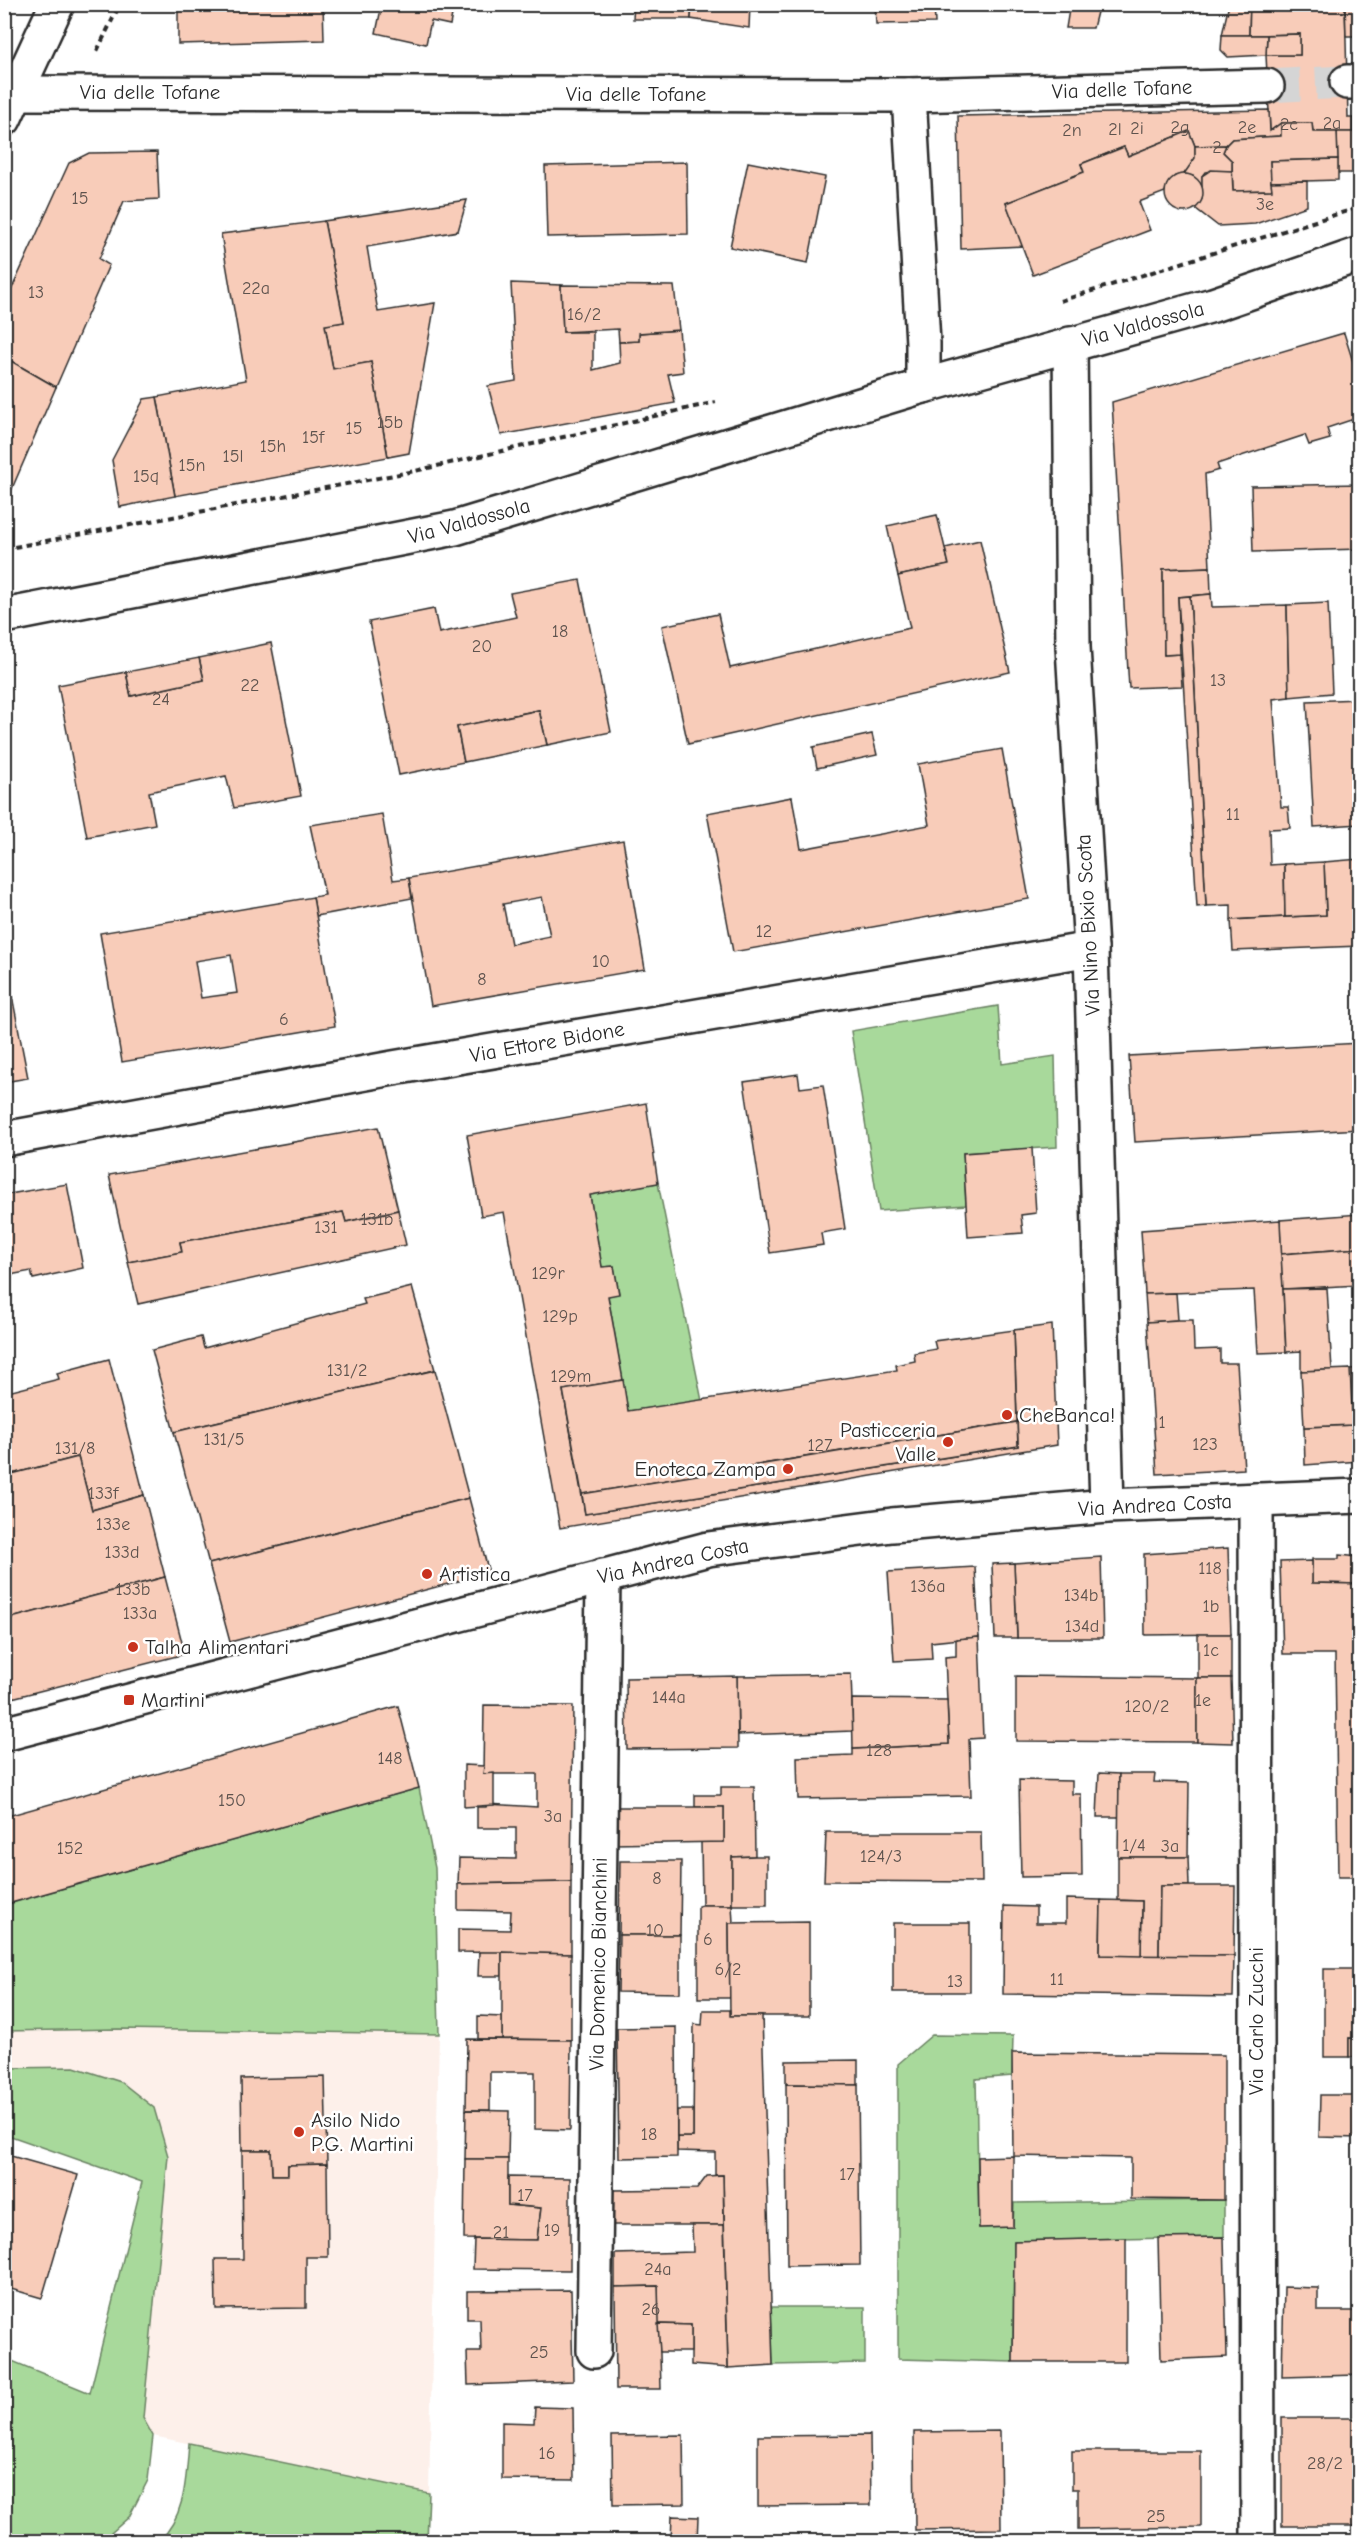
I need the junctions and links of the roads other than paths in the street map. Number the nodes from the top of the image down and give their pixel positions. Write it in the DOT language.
graph roads {
  1 [pos="57,4"];
  2 [pos="1268,86"];
  3 [pos="909,95"];
  4 [pos="8,102"];
  5 [pos="1359,254"];
  6 [pos="1070,344"];
  7 [pos="923,386"];
  8 [pos="4,616"];
  9 [pos="1090,949"];
  10 [pos="4,1139"];
  11 [pos="1359,1496"];
  12 [pos="1256,1500"];
  13 [pos="1107,1506"];
  14 [pos="603,1576"];
  15 [pos="4,1734"];
  16 [pos="594,2351"];
  17 [pos="1257,2541"];
  1 -- 4 [label="street"];
  2 -- 3 [label="street, Via delle Tofane"];
  3 -- 4 [label="street, Via delle Tofane"];
  3 -- 7 [label="street"];
  5 -- 6 [label="street, Via Valdossola"];
  6 -- 7 [label="street, Via Valdossola"];
  6 -- 9 [label="street, Via Nino Bixio Scota"];
  7 -- 8 [label="street, Via Valdossola"];
  9 -- 10 [label="street, Via Ettore Bidone"];
  9 -- 13 [label="street, Via Nino Bixio Scota"];
  11 -- 12 [label="street, Via Andrea Costa"];
  12 -- 13 [label="street, Via Andrea Costa"];
  12 -- 17 [label="street, Via Carlo Zucchi"];
  13 -- 14 [label="street, Via Andrea Costa"];
  14 -- 15 [label="street, Via Andrea Costa"];
  14 -- 16 [label="street, Via Domenico Bianchini"];
}
